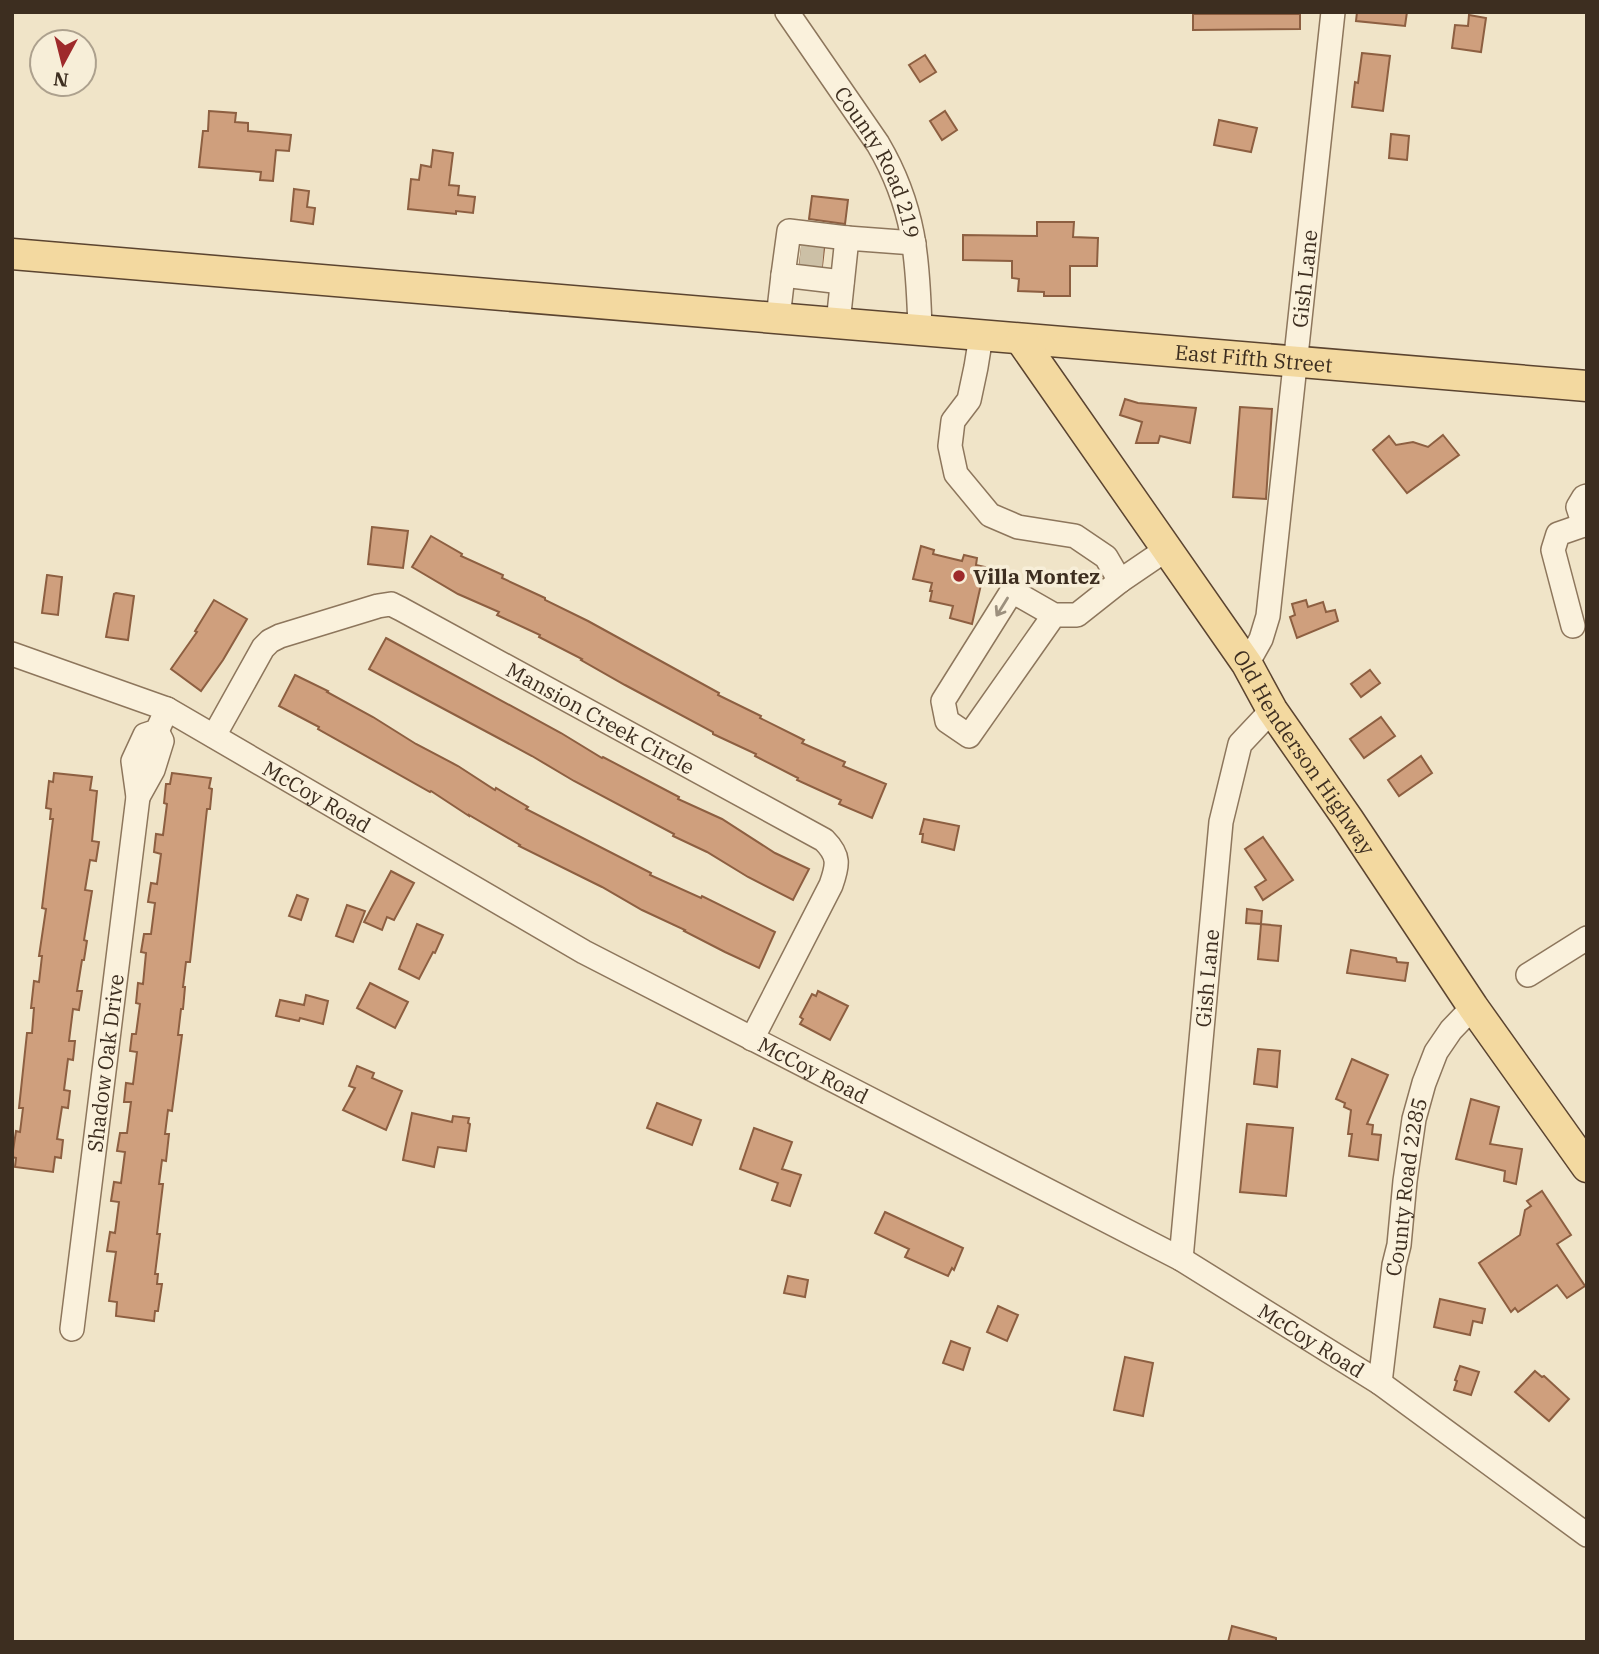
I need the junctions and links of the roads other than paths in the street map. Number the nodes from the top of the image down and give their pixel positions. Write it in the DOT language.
graph roads {
  1 [pos="787,12"];
  2 [pos="1333,12"];
  3 [pos="847,238"];
  4 [pos="915,243"];
  5 [pos="12,254"];
  6 [pos="813,265"];
  7 [pos="778,318"];
  8 [pos="838,323"];
  9 [pos="920,330"];
  10 [pos="981,336"];
  11 [pos="1021,340"];
  12 [pos="1295,362"];
  13 [pos="1587,386"];
  14 [pos="1587,496"];
  15 [pos="1586,525"];
  16 [pos="1167,549"];
  17 [pos="1120,581"];
  18 [pos="1055,615"];
  19 [pos="1573,626"];
  20 [pos="12,654"];
  21 [pos="1247,664"];
  22 [pos="167,709"];
  23 [pos="1272,710"];
  24 [pos="214,736"];
  25 [pos="1587,938"];
  26 [pos="1528,975"];
  27 [pos="1473,1007"];
  28 [pos="752,1039"];
  29 [pos="1587,1167"];
  30 [pos="1181,1259"];
  31 [pos="72,1329"];
  32 [pos="1380,1383"];
  33 [pos="1587,1535"];
  1 -- 4 [label="street, County Road 219"];
  2 -- 12 [label="street, Gish Lane"];
  3 -- 4 [label="street"];
  3 -- 6 [label="street"];
  3 -- 6 [label="street"];
  4 -- 9 [label="street, County Road 219"];
  5 -- 7 [label="main road, East Fifth Street"];
  6 -- 7 [label="street"];
  6 -- 8 [label="street"];
  7 -- 8 [label="main road, East Fifth Street"];
  8 -- 9 [label="main road, East Fifth Street"];
  9 -- 10 [label="main road, East Fifth Street"];
  10 -- 11 [label="main road, East Fifth Street"];
  10 -- 17 [label="street"];
  11 -- 12 [label="main road, East Fifth Street"];
  11 -- 16 [label="main road, Old Henderson Highway"];
  12 -- 13 [label="main road, East Fifth Street"];
  12 -- 21 [label="street, Gish Lane"];
  14 -- 15 [label="street"];
  15 -- 19 [label="street"];
  16 -- 17 [label="street"];
  16 -- 21 [label="main road, Old Henderson Highway"];
  17 -- 18 [label="street"];
  18 -- 18 [label="street, one-way"];
  20 -- 22 [label="street, McCoy Road"];
  21 -- 23 [label="main road, Old Henderson Highway"];
  22 -- 24 [label="street, McCoy Road"];
  22 -- 31 [label="street, Shadow Oak Drive"];
  23 -- 27 [label="main road, Old Henderson Highway"];
  23 -- 30 [label="street, Gish Lane"];
  24 -- 28 [label="street, McCoy Road"];
  24 -- 28 [label="street, Mansion Creek Circle"];
  25 -- 26 [label="street"];
  27 -- 29 [label="main road, Old Henderson Highway"];
  27 -- 32 [label="street, County Road 2285"];
  28 -- 30 [label="street, McCoy Road"];
  30 -- 32 [label="street, McCoy Road"];
  32 -- 33 [label="street, McCoy Road"];
}
